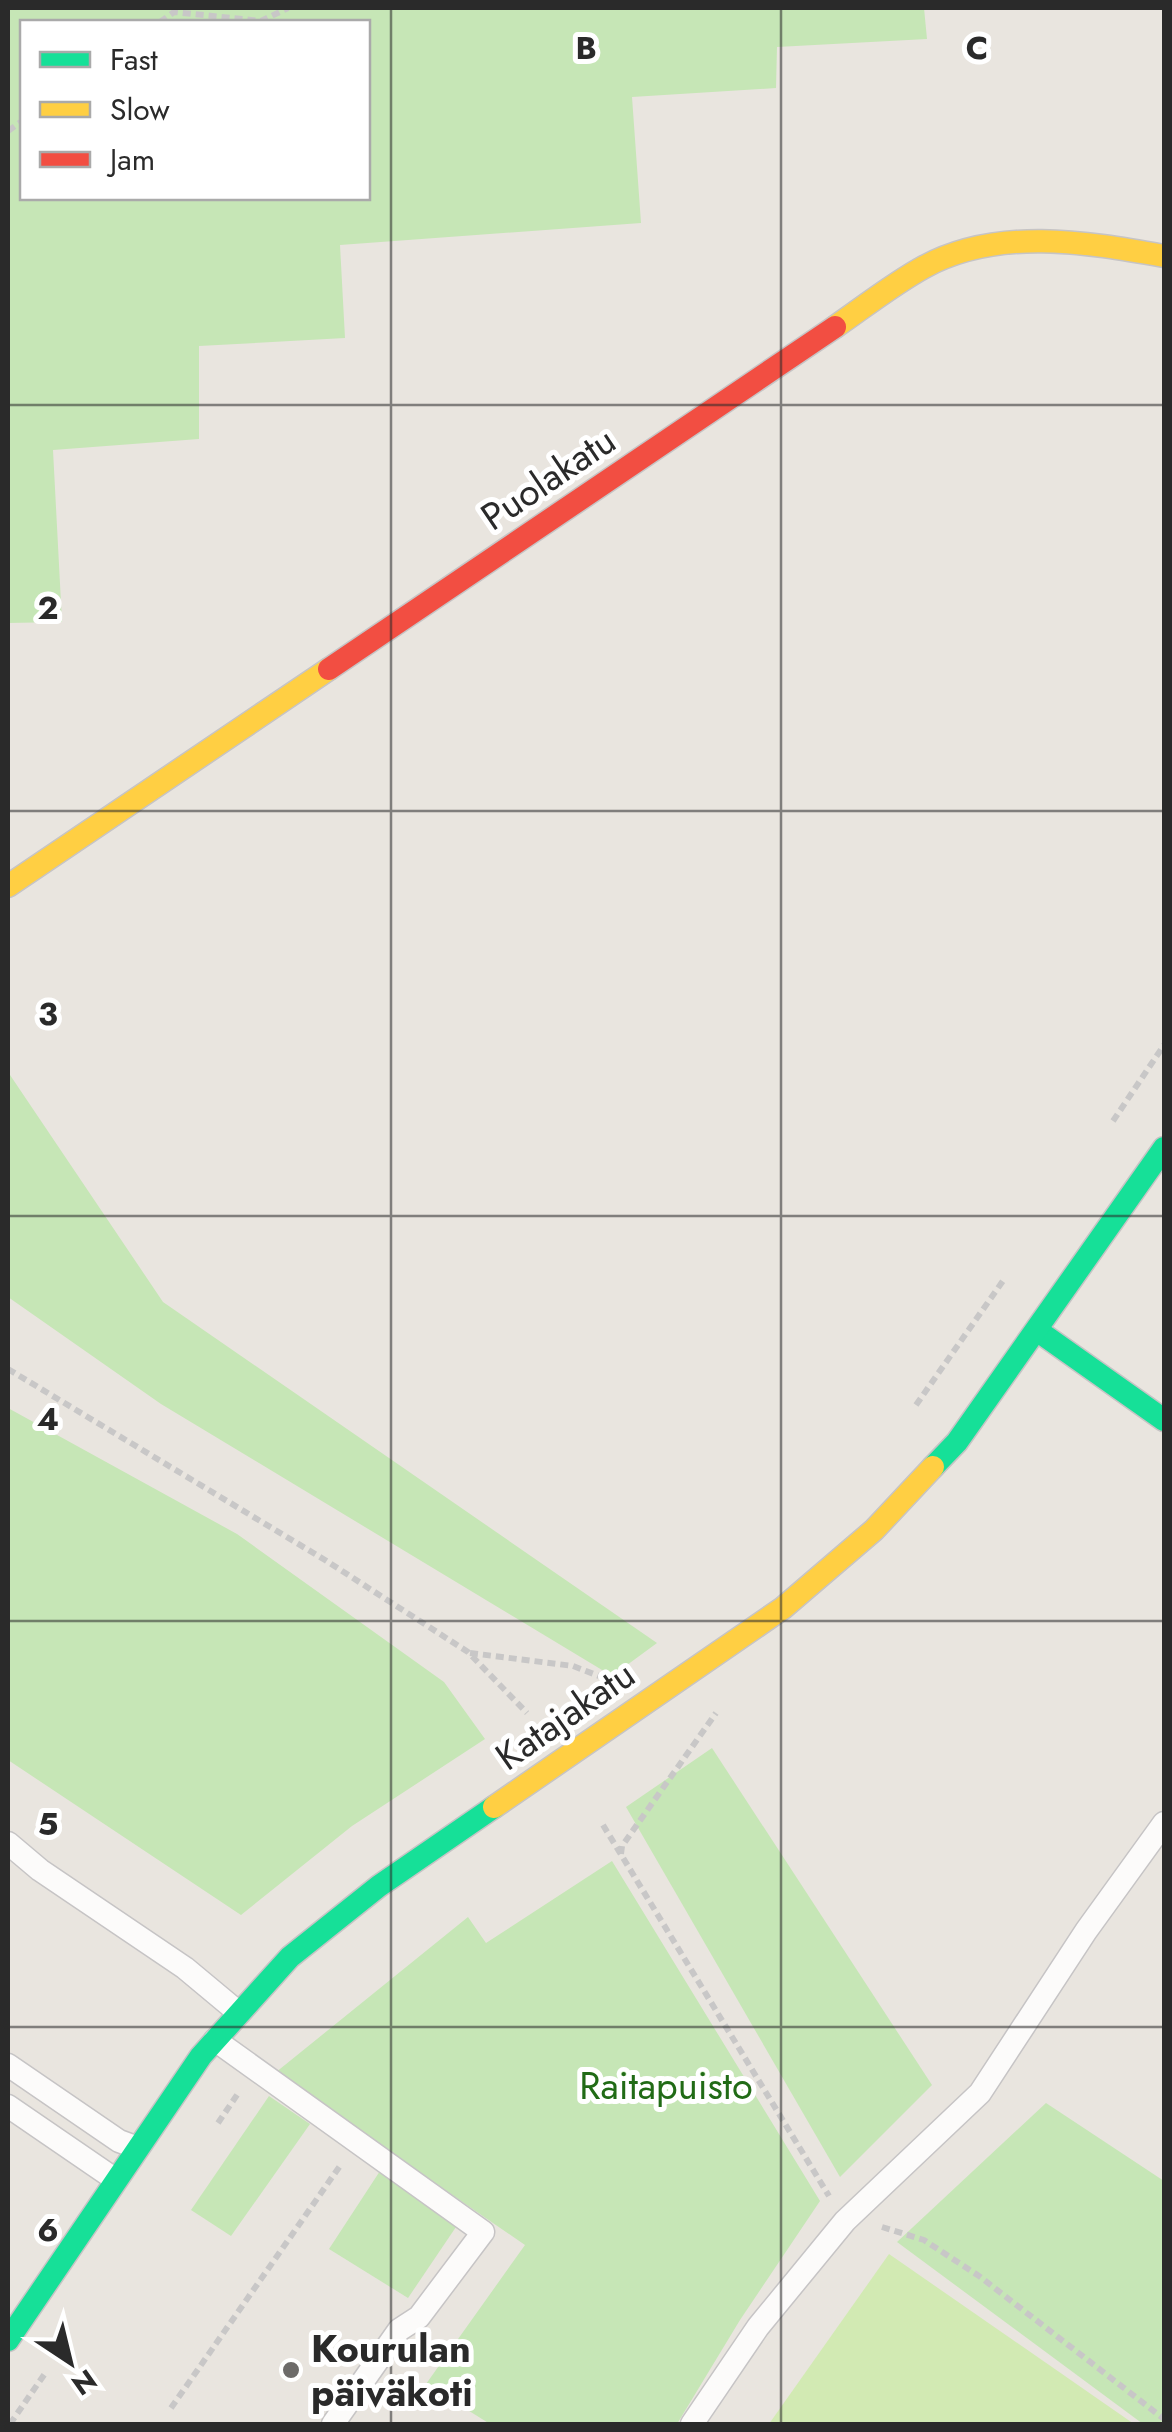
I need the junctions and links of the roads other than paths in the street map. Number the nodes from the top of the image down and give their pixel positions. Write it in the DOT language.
graph roads {
  1 [pos="1164,256"];
  2 [pos="8,886"];
  3 [pos="1164,1148"];
  4 [pos="1038,1332"];
  5 [pos="1164,1420"];
  6 [pos="1164,1823"];
  7 [pos="8,1843"];
  8 [pos="239,2014"];
  9 [pos="215,2040"];
  10 [pos="8,2065"];
  11 [pos="8,2106"];
  12 [pos="138,2148"];
  13 [pos="116,2180"];
  14 [pos="9,2334"];
  15 [pos="333,2424"];
  16 [pos="692,2424"];
  1 -- 2 [label="street, Puolakatu"];
  3 -- 4 [label="street, Katajakatu"];
  4 -- 5 [label="street"];
  4 -- 8 [label="street, Katajakatu"];
  6 -- 16 [label="lane"];
  7 -- 8 [label="lane"];
  8 -- 9 [label="street, Katajakatu"];
  9 -- 12 [label="street, Katajakatu"];
  9 -- 15 [label="lane"];
  10 -- 12 [label="lane"];
  11 -- 13 [label="lane"];
  12 -- 13 [label="street, Katajakatu"];
  13 -- 14 [label="street, Katajakatu"];
}
